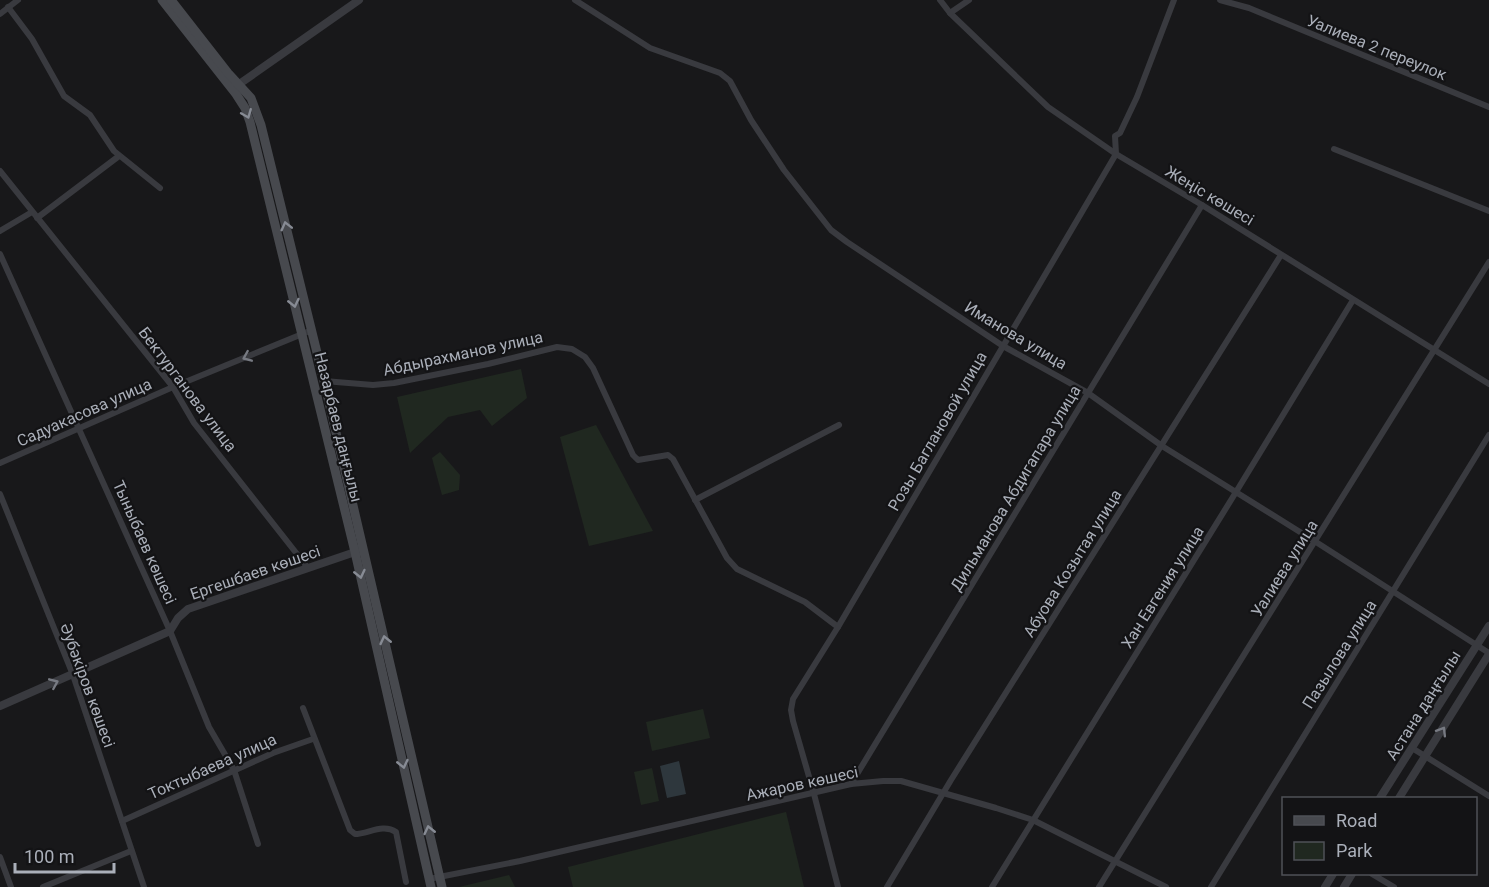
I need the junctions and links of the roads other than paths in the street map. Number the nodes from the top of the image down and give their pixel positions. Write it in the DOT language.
graph roads {
  1 [pos="18,0"];
  2 [pos="162,0"];
  3 [pos="171,0"];
  4 [pos="359,0"];
  5 [pos="574,0"];
  6 [pos="940,0"];
  7 [pos="969,0"];
  8 [pos="1174,0"];
  9 [pos="1221,0"];
  10 [pos="8,7"];
  11 [pos="950,13"];
  12 [pos="0,14"];
  13 [pos="236,87"];
  14 [pos="1489,107"];
  15 [pos="1334,149"];
  16 [pos="1116,154"];
  17 [pos="119,156"];
  18 [pos="0,171"];
  19 [pos="159,188"];
  20 [pos="1202,205"];
  21 [pos="1489,211"];
  22 [pos="32,212"];
  23 [pos="37,218"];
  24 [pos="0,231"];
  25 [pos="0,254"];
  26 [pos="1281,255"];
  27 [pos="1489,262"];
  28 [pos="1353,300"];
  29 [pos="312,330"];
  30 [pos="301,334"];
  31 [pos="1003,346"];
  32 [pos="1434,350"];
  33 [pos="324,381"];
  34 [pos="1489,384"];
  35 [pos="173,387"];
  36 [pos="1088,393"];
  37 [pos="839,424"];
  38 [pos="79,429"];
  39 [pos="1489,435"];
  40 [pos="1162,446"];
  41 [pos="0,463"];
  42 [pos="1236,492"];
  43 [pos="0,494"];
  44 [pos="695,500"];
  45 [pos="1316,542"];
  46 [pos="359,550"];
  47 [pos="309,568"];
  48 [pos="1394,590"];
  49 [pos="1489,626"];
  50 [pos="838,627"];
  51 [pos="170,631"];
  52 [pos="1477,644"];
  53 [pos="1489,654"];
  54 [pos="73,675"];
  55 [pos="0,706"];
  56 [pos="303,708"];
  57 [pos="313,739"];
  58 [pos="1412,748"];
  59 [pos="1426,756"];
  60 [pos="234,770"];
  61 [pos="851,784"];
  62 [pos="945,792"];
  63 [pos="814,794"];
  64 [pos="1489,796"];
  65 [pos="1381,797"];
  66 [pos="1400,797"];
  67 [pos="1033,820"];
  68 [pos="122,821"];
  69 [pos="258,844"];
  70 [pos="131,851"];
  71 [pos="0,857"];
  72 [pos="1116,860"];
  73 [pos="1375,875"];
  74 [pos="439,876"];
  75 [pos="406,882"];
  76 [pos="430,883"];
  77 [pos="11,887"];
  78 [pos="43,887"];
  79 [pos="144,887"];
  80 [pos="442,887"];
  81 [pos="838,887"];
  82 [pos="887,887"];
  83 [pos="992,887"];
  84 [pos="1100,887"];
  85 [pos="1166,887"];
  86 [pos="1211,887"];
  87 [pos="1394,887"];
  1 -- 10 [label="street"];
  2 -- 13 [label="main road, Назарбаев даңғылы"];
  3 -- 13 [label="main road"];
  4 -- 13 [label="street"];
  5 -- 31 [label="street, Иманова улица"];
  6 -- 11 [label="street, Жеңіс көшесі"];
  7 -- 11 [label="street"];
  8 -- 16 [label="street, Розы Баглановой улица"];
  9 -- 14 [label="street, Уалиева 2 переулок"];
  10 -- 12 [label="street"];
  10 -- 17 [label="street"];
  11 -- 16 [label="street, Жеңіс көшесі"];
  29 -- 13 [label="main road, Назарбаев даңғылы, one-way"];
  13 -- 30 [label="main road, Назарбаев даңғылы, one-way"];
  15 -- 21 [label="street"];
  16 -- 20 [label="street, Жеңіс көшесі"];
  16 -- 31 [label="street, Розы Баглановой улица"];
  17 -- 19 [label="street"];
  17 -- 23 [label="street"];
  18 -- 22 [label="street, Бектурганова улица"];
  20 -- 26 [label="street, Жеңіс көшесі"];
  20 -- 36 [label="street, Дильманова Абдигапара улица"];
  22 -- 23 [label="street, Бектурганова улица"];
  22 -- 24 [label="street"];
  23 -- 35 [label="street, Бектурганова улица"];
  25 -- 38 [label="street, Тыныбаев көшесі"];
  26 -- 28 [label="street, Жеңіс көшесі"];
  26 -- 40 [label="street, Абуова Козытая улица"];
  27 -- 32 [label="street, Уалиева улица"];
  28 -- 32 [label="street, Жеңіс көшесі"];
  28 -- 42 [label="street, Хан Евгения улица"];
  29 -- 30 [label="street, Садуакасова улица"];
  29 -- 33 [label="main road, Назарбаев даңғылы"];
  30 -- 35 [label="street, Садуакасова улица, one-way"];
  30 -- 46 [label="main road, Назарбаев даңғылы"];
  31 -- 36 [label="street, Иманова улица"];
  31 -- 50 [label="street, Розы Баглановой улица"];
  32 -- 34 [label="street, Жеңіс көшесі"];
  32 -- 45 [label="street, Уалиева улица"];
  33 -- 44 [label="street, Абдырахманов улица"];
  33 -- 46 [label="main road, Назарбаев даңғылы"];
  35 -- 38 [label="street, Садуакасова улица"];
  35 -- 47 [label="street, Бектурганова улица"];
  36 -- 40 [label="street, Иманова улица"];
  36 -- 61 [label="street, Дильманова Абдигапара улица"];
  37 -- 44 [label="street"];
  38 -- 41 [label="street, Садуакасова улица"];
  38 -- 51 [label="street, Тыныбаев көшесі"];
  39 -- 48 [label="street, Пазылова улица"];
  40 -- 42 [label="street, Иманова улица"];
  40 -- 62 [label="street, Абуова Козытая улица"];
  42 -- 45 [label="street, Иманова улица"];
  42 -- 67 [label="street, Хан Евгения улица"];
  43 -- 54 [label="street, Әубәкіров көшесі"];
  44 -- 50 [label="street, Абдырахманов улица"];
  45 -- 48 [label="street, Иманова улица"];
  45 -- 72 [label="street, Уалиева улица"];
  46 -- 47 [label="street, Ергешбаев көшесі"];
  74 -- 46 [label="main road, Назарбаев даңғылы, one-way"];
  46 -- 76 [label="main road, Назарбаев даңғылы, one-way"];
  47 -- 51 [label="street, Ергешбаев көшесі"];
  48 -- 52 [label="street, Иманова улица"];
  48 -- 86 [label="street, Пазылова улица"];
  49 -- 52 [label="street, Астана даңғылы"];
  50 -- 63 [label="street, Розы Баглановой улица"];
  51 -- 54 [label="street, Ергешбаев көшесі"];
  51 -- 60 [label="street, Тыныбаев көшесі"];
  52 -- 53 [label="street, Иманова улица"];
  52 -- 58 [label="street, Астана даңғылы"];
  59 -- 53 [label="street, Астана даңғылы, one-way"];
  55 -- 54 [label="street, Ергешбаев көшесі, one-way"];
  54 -- 68 [label="street, Әубәкіров көшесі"];
  56 -- 57 [label="street"];
  57 -- 60 [label="street, Токтыбаева улица"];
  57 -- 75 [label="street"];
  58 -- 59 [label="street"];
  58 -- 65 [label="street, Астана даңғылы"];
  59 -- 64 [label="street"];
  59 -- 66 [label="street, Астана даңғылы"];
  60 -- 68 [label="street, Токтыбаева улица"];
  60 -- 69 [label="street, Тыныбаев көшесі"];
  61 -- 62 [label="street, Ажаров көшесі"];
  61 -- 63 [label="street, Ажаров көшесі"];
  62 -- 67 [label="street, Ажаров көшесі"];
  62 -- 82 [label="street, Абуова Козытая улица"];
  63 -- 74 [label="street, Ажаров көшесі"];
  63 -- 81 [label="street, Розы Баглановой улица"];
  67 -- 72 [label="street, Ажаров көшесі"];
  67 -- 83 [label="street, Хан Евгения улица"];
  68 -- 70 [label="street, Әубәкіров көшесі"];
  70 -- 78 [label="street"];
  70 -- 79 [label="street, Әубәкіров көшесі"];
  71 -- 77 [label="street"];
  72 -- 84 [label="street, Уалиева улица"];
  72 -- 85 [label="street, Ажаров көшесі"];
  73 -- 87 [label="street"];
  74 -- 76 [label="street, Ажаров көшесі"];
  74 -- 80 [label="main road, Назарбаев даңғылы"];
}
